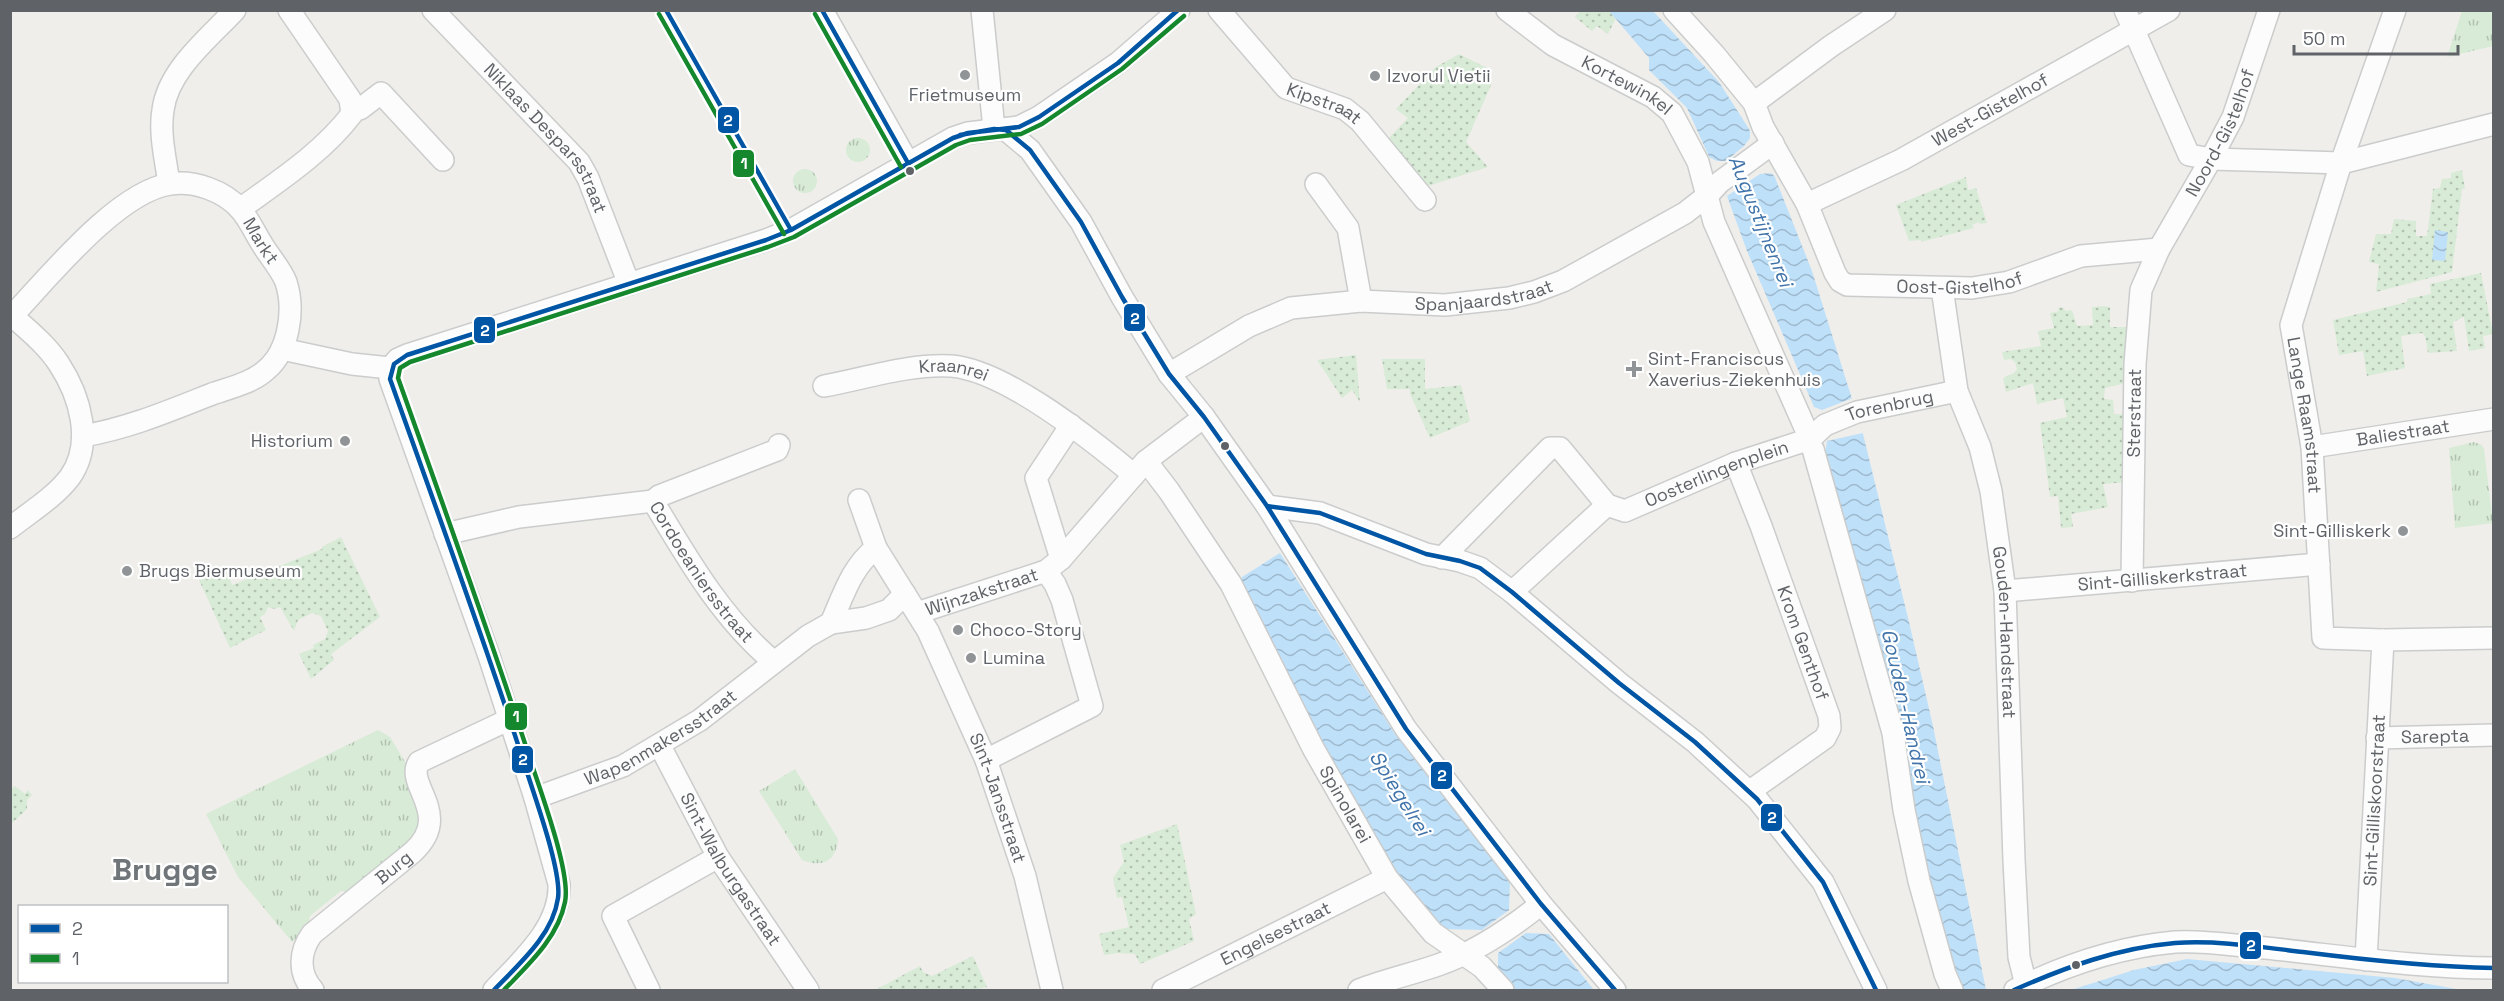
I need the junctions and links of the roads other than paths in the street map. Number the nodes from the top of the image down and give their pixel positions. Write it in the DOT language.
graph roads {
  1 [pos="235,10"];
  2 [pos="289,10"];
  3 [pos="433,10"];
  4 [pos="822,10"];
  5 [pos="981,10"];
  6 [pos="1179,10"];
  7 [pos="1219,10"];
  8 [pos="1507,10"];
  9 [pos="1674,10"];
  10 [pos="1886,10"];
  11 [pos="2125,10"];
  12 [pos="2169,10"];
  13 [pos="2269,10"];
  14 [pos="2395,10"];
  15 [pos="2133,30"];
  16 [pos="1754,103"];
  17 [pos="360,109"];
  18 [pos="2493,124"];
  19 [pos="1000,130"];
  20 [pos="1767,147"];
  21 [pos="2211,159"];
  22 [pos="443,160"];
  23 [pos="908,163"];
  24 [pos="2341,163"];
  25 [pos="169,184"];
  26 [pos="1316,184"];
  27 [pos="1714,189"];
  28 [pos="1425,200"];
  29 [pos="1807,204"];
  30 [pos="240,209"];
  31 [pos="2159,249"];
  32 [pos="629,284"];
  33 [pos="1942,288"];
  34 [pos="1360,301"];
  35 [pos="11,315"];
  36 [pos="282,349"];
  37 [pos="390,368"];
  38 [pos="1169,374"];
  39 [pos="824,386"];
  40 [pos="1957,391"];
  41 [pos="1204,417"];
  42 [pos="2493,424"];
  43 [pos="1071,425"];
  44 [pos="83,436"];
  45 [pos="1816,438"];
  46 [pos="779,445"];
  47 [pos="2312,447"];
  48 [pos="1736,463"];
  49 [pos="1140,468"];
  50 [pos="859,500"];
  51 [pos="653,501"];
  52 [pos="1607,505"];
  53 [pos="1267,506"];
  54 [pos="10,528"];
  55 [pos="445,534"];
  56 [pos="876,548"];
  57 [pos="1442,558"];
  58 [pos="2319,564"];
  59 [pos="1054,565"];
  60 [pos="2132,581"];
  61 [pos="2005,591"];
  62 [pos="1512,592"];
  63 [pos="904,594"];
  64 [pos="917,613"];
  65 [pos="831,623"];
  66 [pos="2493,638"];
  67 [pos="2383,640"];
  68 [pos="774,662"];
  69 [pos="510,718"];
  70 [pos="2493,735"];
  71 [pos="2378,738"];
  72 [pos="660,746"];
  73 [pos="986,760"];
  74 [pos="1750,791"];
  75 [pos="535,798"];
  76 [pos="718,857"];
  77 [pos="1387,878"];
  78 [pos="1541,904"];
  79 [pos="1464,953"];
  80 [pos="2366,960"];
  81 [pos="2493,968"];
  82 [pos="2020,988"];
  83 [pos="313,990"];
  84 [pos="494,990"];
  85 [pos="649,990"];
  86 [pos="808,990"];
  87 [pos="1052,990"];
  88 [pos="1163,990"];
  89 [pos="1359,990"];
  90 [pos="1503,990"];
  91 [pos="1615,990"];
  92 [pos="1876,990"];
  93 [pos="1952,990"];
  1 -- 25 [label="street"];
  2 -- 30 [label="street"];
  3 -- 32 [label="street, Niklaas Desparsstraat"];
  4 -- 23 [label="street"];
  5 -- 19 [label="street"];
  6 -- 19 [label="street"];
  7 -- 28 [label="street, Kipstraat"];
  8 -- 27 [label="street, Kortewinkel"];
  9 -- 16 [label="street"];
  10 -- 16 [label="street"];
  11 -- 15 [label="street"];
  12 -- 15 [label="street, West-Gistelhof"];
  13 -- 21 [label="street, Noord-Gistelhof"];
  14 -- 24 [label="street, Lange Raamstraat"];
  15 -- 21 [label="street"];
  15 -- 29 [label="street, West-Gistelhof"];
  16 -- 20 [label="street"];
  17 -- 22 [label="street"];
  18 -- 24 [label="street"];
  19 -- 23 [label="street"];
  19 -- 38 [label="street"];
  20 -- 27 [label="street, Spanjaardstraat"];
  20 -- 29 [label="street"];
  21 -- 24 [label="street"];
  21 -- 31 [label="street, Noord-Gistelhof"];
  23 -- 32 [label="street"];
  24 -- 47 [label="street, Lange Raamstraat"];
  25 -- 30 [label="street, Markt"];
  25 -- 35 [label="street, Markt"];
  26 -- 34 [label="street"];
  27 -- 34 [label="street, Spanjaardstraat"];
  27 -- 45 [label="street, Kortewinkel"];
  29 -- 33 [label="street, Oost-Gistelhof"];
  30 -- 36 [label="street, Markt"];
  31 -- 33 [label="street, Oost-Gistelhof"];
  31 -- 60 [label="street, Sterstraat"];
  32 -- 37 [label="street"];
  33 -- 40 [label="street, Gouden-Handstraat"];
  34 -- 38 [label="street, Spanjaardstraat"];
  35 -- 44 [label="street, Markt"];
  36 -- 37 [label="street"];
  36 -- 44 [label="street, Markt"];
  37 -- 55 [label="street"];
  38 -- 41 [label="street"];
  39 -- 43 [label="street, Kraanrei"];
  40 -- 45 [label="street, Torenbrug"];
  40 -- 61 [label="street, Gouden-Handstraat"];
  41 -- 49 [label="street"];
  41 -- 53 [label="street"];
  42 -- 47 [label="street, Baliestraat"];
  43 -- 49 [label="street, Kraanrei"];
  43 -- 59 [label="street"];
  44 -- 54 [label="street, Markt"];
  45 -- 48 [label="street, Oosterlingenplein"];
  45 -- 93 [label="street"];
  46 -- 51 [label="street"];
  47 -- 58 [label="street, Lange Raamstraat"];
  48 -- 52 [label="street, Oosterlingenplein"];
  48 -- 74 [label="street, Krom Genthof"];
  49 -- 59 [label="street"];
  49 -- 77 [label="street, Spinolarei"];
  50 -- 56 [label="street, Sint-Jansstraat"];
  51 -- 55 [label="street, Cordoeaniersstraat"];
  51 -- 68 [label="street, Cordoeaniersstraat"];
  52 -- 57 [label="street"];
  52 -- 62 [label="street"];
  53 -- 57 [label="street"];
  53 -- 78 [label="street"];
  55 -- 69 [label="street"];
  56 -- 63 [label="street, Sint-Jansstraat"];
  56 -- 65 [label="street"];
  57 -- 62 [label="street"];
  58 -- 60 [label="street, Sint-Gilliskerkstraat"];
  58 -- 67 [label="street, Lange Raamstraat"];
  59 -- 64 [label="street, Wijnzakstraat"];
  59 -- 73 [label="street"];
  60 -- 61 [label="street, Sint-Gilliskerkstraat"];
  61 -- 82 [label="street, Gouden-Handstraat"];
  62 -- 74 [label="street"];
  63 -- 64 [label="street, Sint-Jansstraat"];
  63 -- 65 [label="street, Wapenmakersstraat"];
  64 -- 73 [label="street, Sint-Jansstraat"];
  65 -- 68 [label="street, Wapenmakersstraat"];
  66 -- 67 [label="street"];
  67 -- 71 [label="street, Sint-Gilliskoorstraat"];
  68 -- 72 [label="street, Wapenmakersstraat"];
  69 -- 75 [label="street"];
  69 -- 83 [label="street, Burg"];
  70 -- 71 [label="street, Sarepta"];
  71 -- 80 [label="street, Sint-Gilliskoorstraat"];
  72 -- 75 [label="street, Wapenmakersstraat"];
  72 -- 76 [label="street, Sint-Walburgastraat"];
  73 -- 87 [label="street, Sint-Jansstraat"];
  74 -- 92 [label="street"];
  75 -- 84 [label="street"];
  76 -- 85 [label="street"];
  76 -- 86 [label="street, Sint-Walburgastraat"];
  77 -- 79 [label="street, Spinolarei"];
  77 -- 88 [label="street, Engelsestraat"];
  78 -- 79 [label="street"];
  78 -- 91 [label="street"];
  79 -- 89 [label="street"];
  79 -- 90 [label="street, Spinolarei"];
  80 -- 81 [label="street"];
  80 -- 82 [label="street"];
}
